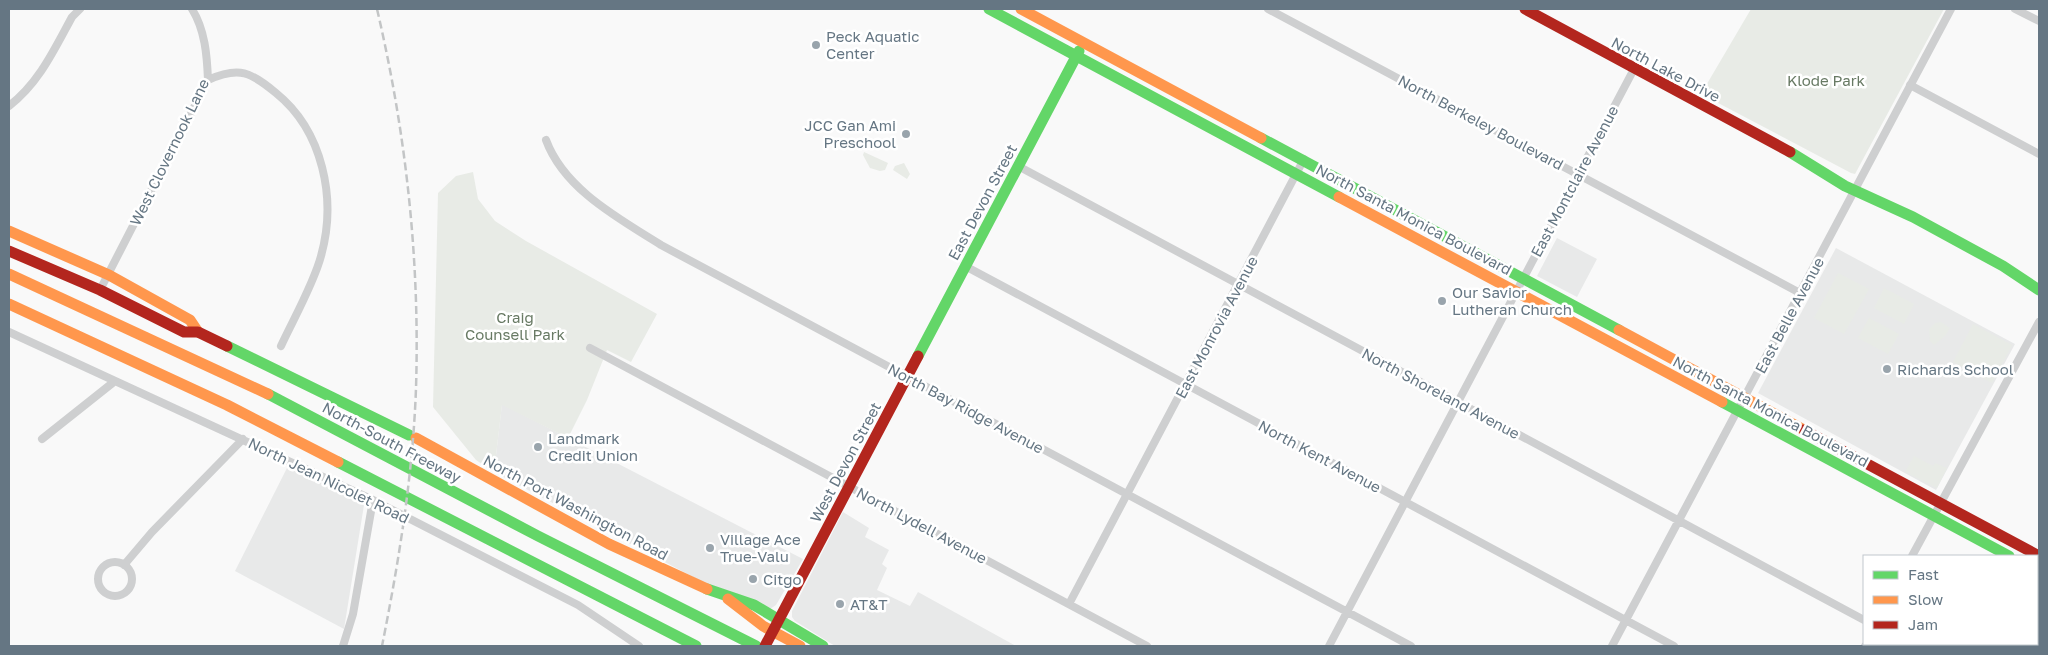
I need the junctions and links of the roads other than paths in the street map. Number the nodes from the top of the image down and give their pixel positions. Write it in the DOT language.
graph roads {
  1 [pos="80,9"];
  2 [pos="192,9"];
  3 [pos="989,9"];
  4 [pos="1021,9"];
  5 [pos="1268,9"];
  6 [pos="1951,9"];
  7 [pos="2016,9"];
  8 [pos="1530,10"];
  9 [pos="2039,21"];
  10 [pos="1084,43"];
  11 [pos="1076,56"];
  12 [pos="1634,68"];
  13 [pos="208,80"];
  14 [pos="1910,85"];
  15 [pos="9,106"];
  16 [pos="546,140"];
  17 [pos="2039,154"];
  18 [pos="1304,159"];
  19 [pos="1018,166"];
  20 [pos="1296,174"];
  21 [pos="1578,174"];
  22 [pos="1856,187"];
  23 [pos="9,231"];
  24 [pos="9,251"];
  25 [pos="965,266"];
  26 [pos="2003,266"];
  27 [pos="9,274"];
  28 [pos="109,275"];
  29 [pos="1523,279"];
  30 [pos="2039,281"];
  31 [pos="1238,284"];
  32 [pos="100,290"];
  33 [pos="2039,290"];
  34 [pos="1516,291"];
  35 [pos="1800,293"];
  36 [pos="9,304"];
  37 [pos="2039,322"];
  38 [pos="9,332"];
  39 [pos="198,332"];
  40 [pos="281,346"];
  41 [pos="590,348"];
  42 [pos="907,376"];
  43 [pos="115,382"];
  44 [pos="1186,383"];
  45 [pos="1745,397"];
  46 [pos="1457,402"];
  47 [pos="1738,411"];
  48 [pos="42,439"];
  49 [pos="243,439"];
  50 [pos="849,486"];
  51 [pos="1127,495"];
  52 [pos="373,500"];
  53 [pos="1405,502"];
  54 [pos="1940,503"];
  55 [pos="1934,516"];
  56 [pos="1679,519"];
  57 [pos="1913,555"];
  58 [pos="2007,555"];
  59 [pos="2037,555"];
  60 [pos="124,565"];
  61 [pos="724,595"];
  62 [pos="1069,604"];
  63 [pos="1347,612"];
  64 [pos="1863,619"];
  65 [pos="780,620"];
  66 [pos="1625,620"];
  67 [pos="774,631"];
  68 [pos="343,646"];
  69 [pos="639,646"];
  70 [pos="696,646"];
  71 [pos="756,646"];
  72 [pos="766,646"];
  73 [pos="800,646"];
  74 [pos="823,646"];
  75 [pos="1147,646"];
  76 [pos="1329,646"];
  77 [pos="1411,646"];
  78 [pos="1612,646"];
  79 [pos="1674,646"];
  1 -- 15 [label="street"];
  2 -- 13 [label="street, West Clovernook Lane"];
  3 -- 11 [label="main road, North Santa Monica Boulevard"];
  4 -- 10 [label="main road, North Santa Monica Boulevard"];
  5 -- 21 [label="street, North Berkeley Boulevard"];
  6 -- 14 [label="street, East Belle Avenue"];
  7 -- 9 [label="street"];
  8 -- 12 [label="main road, North Lake Drive"];
  10 -- 11 [label="main road, East Devon Street"];
  10 -- 18 [label="main road, North Santa Monica Boulevard"];
  11 -- 19 [label="main road, East Devon Street"];
  11 -- 20 [label="main road, North Santa Monica Boulevard"];
  12 -- 21 [label="street, East Montclaire Avenue"];
  12 -- 22 [label="main road, North Lake Drive"];
  13 -- 28 [label="street, West Clovernook Lane"];
  13 -- 40 [label="street"];
  14 -- 17 [label="street"];
  14 -- 22 [label="street, East Belle Avenue"];
  16 -- 42 [label="street, North Bay Ridge Avenue"];
  18 -- 20 [label="street, East Monrovia Avenue"];
  18 -- 29 [label="main road, North Santa Monica Boulevard"];
  19 -- 25 [label="main road, East Devon Street"];
  19 -- 31 [label="street, North Shoreland Avenue"];
  20 -- 31 [label="street, East Monrovia Avenue"];
  20 -- 34 [label="main road, North Santa Monica Boulevard"];
  21 -- 29 [label="street, East Montclaire Avenue"];
  21 -- 35 [label="street, North Berkeley Boulevard"];
  22 -- 26 [label="main road, North Lake Drive"];
  22 -- 35 [label="street, East Belle Avenue"];
  23 -- 28 [label="main road, North Port Washington Road"];
  24 -- 32 [label="main road, North Port Washington Road"];
  25 -- 42 [label="main road, East Devon Street"];
  25 -- 44 [label="street, North Kent Avenue"];
  26 -- 30 [label="main road, North Lake Drive"];
  26 -- 33 [label="main road, North Lake Drive"];
  27 -- 71 [label="main road, North-South Freeway"];
  28 -- 32 [label="street, West Clovernook Lane"];
  28 -- 39 [label="main road, North Port Washington Road"];
  29 -- 34 [label="street, East Montclaire Avenue"];
  29 -- 45 [label="main road, North Santa Monica Boulevard"];
  31 -- 44 [label="street, East Monrovia Avenue"];
  31 -- 46 [label="street, North Shoreland Avenue"];
  32 -- 39 [label="main road, North Port Washington Road"];
  34 -- 46 [label="street, East Montclaire Avenue"];
  34 -- 47 [label="main road, North Santa Monica Boulevard"];
  35 -- 45 [label="street, East Belle Avenue"];
  36 -- 70 [label="main road"];
  37 -- 54 [label="street"];
  38 -- 43 [label="street, North Jean Nicolet Road"];
  39 -- 61 [label="main road, North Port Washington Road"];
  41 -- 50 [label="street, North Lydell Avenue"];
  42 -- 50 [label="main road, West Devon Street"];
  42 -- 51 [label="street, North Bay Ridge Avenue"];
  43 -- 48 [label="street"];
  43 -- 49 [label="street, North Jean Nicolet Road"];
  44 -- 51 [label="street, East Monrovia Avenue"];
  44 -- 53 [label="street, North Kent Avenue"];
  45 -- 47 [label="street, East Belle Avenue"];
  45 -- 54 [label="main road, North Santa Monica Boulevard"];
  46 -- 53 [label="street, East Montclaire Avenue"];
  46 -- 56 [label="street, North Shoreland Avenue"];
  47 -- 55 [label="main road, North Santa Monica Boulevard"];
  47 -- 56 [label="street, East Belle Avenue"];
  49 -- 52 [label="street, North Jean Nicolet Road"];
  49 -- 60 [label="street"];
  50 -- 62 [label="street, North Lydell Avenue"];
  50 -- 65 [label="main road, West Devon Street"];
  51 -- 62 [label="street, East Monrovia Avenue"];
  51 -- 63 [label="street, North Bay Ridge Avenue"];
  52 -- 68 [label="street"];
  52 -- 69 [label="street, North Jean Nicolet Road"];
  53 -- 63 [label="street, East Montclaire Avenue"];
  53 -- 66 [label="street, North Kent Avenue"];
  54 -- 55 [label="street"];
  54 -- 59 [label="main road, North Santa Monica Boulevard"];
  55 -- 57 [label="street"];
  55 -- 58 [label="main road, North Santa Monica Boulevard"];
  56 -- 64 [label="street, North Shoreland Avenue"];
  56 -- 66 [label="street, East Belle Avenue"];
  60 -- 60 [label="street"];
  61 -- 65 [label="main road, North Port Washington Road"];
  61 -- 67 [label="main road, North Port Washington Road"];
  62 -- 75 [label="street, North Lydell Avenue"];
  63 -- 76 [label="street, East Montclaire Avenue"];
  63 -- 77 [label="street, North Bay Ridge Avenue"];
  65 -- 67 [label="main road, West Devon Street"];
  65 -- 74 [label="main road, North Port Washington Road"];
  66 -- 78 [label="street, East Belle Avenue"];
  66 -- 79 [label="street, North Kent Avenue"];
  67 -- 72 [label="main road, West Devon Street"];
  67 -- 73 [label="main road, North Port Washington Road"];
}
